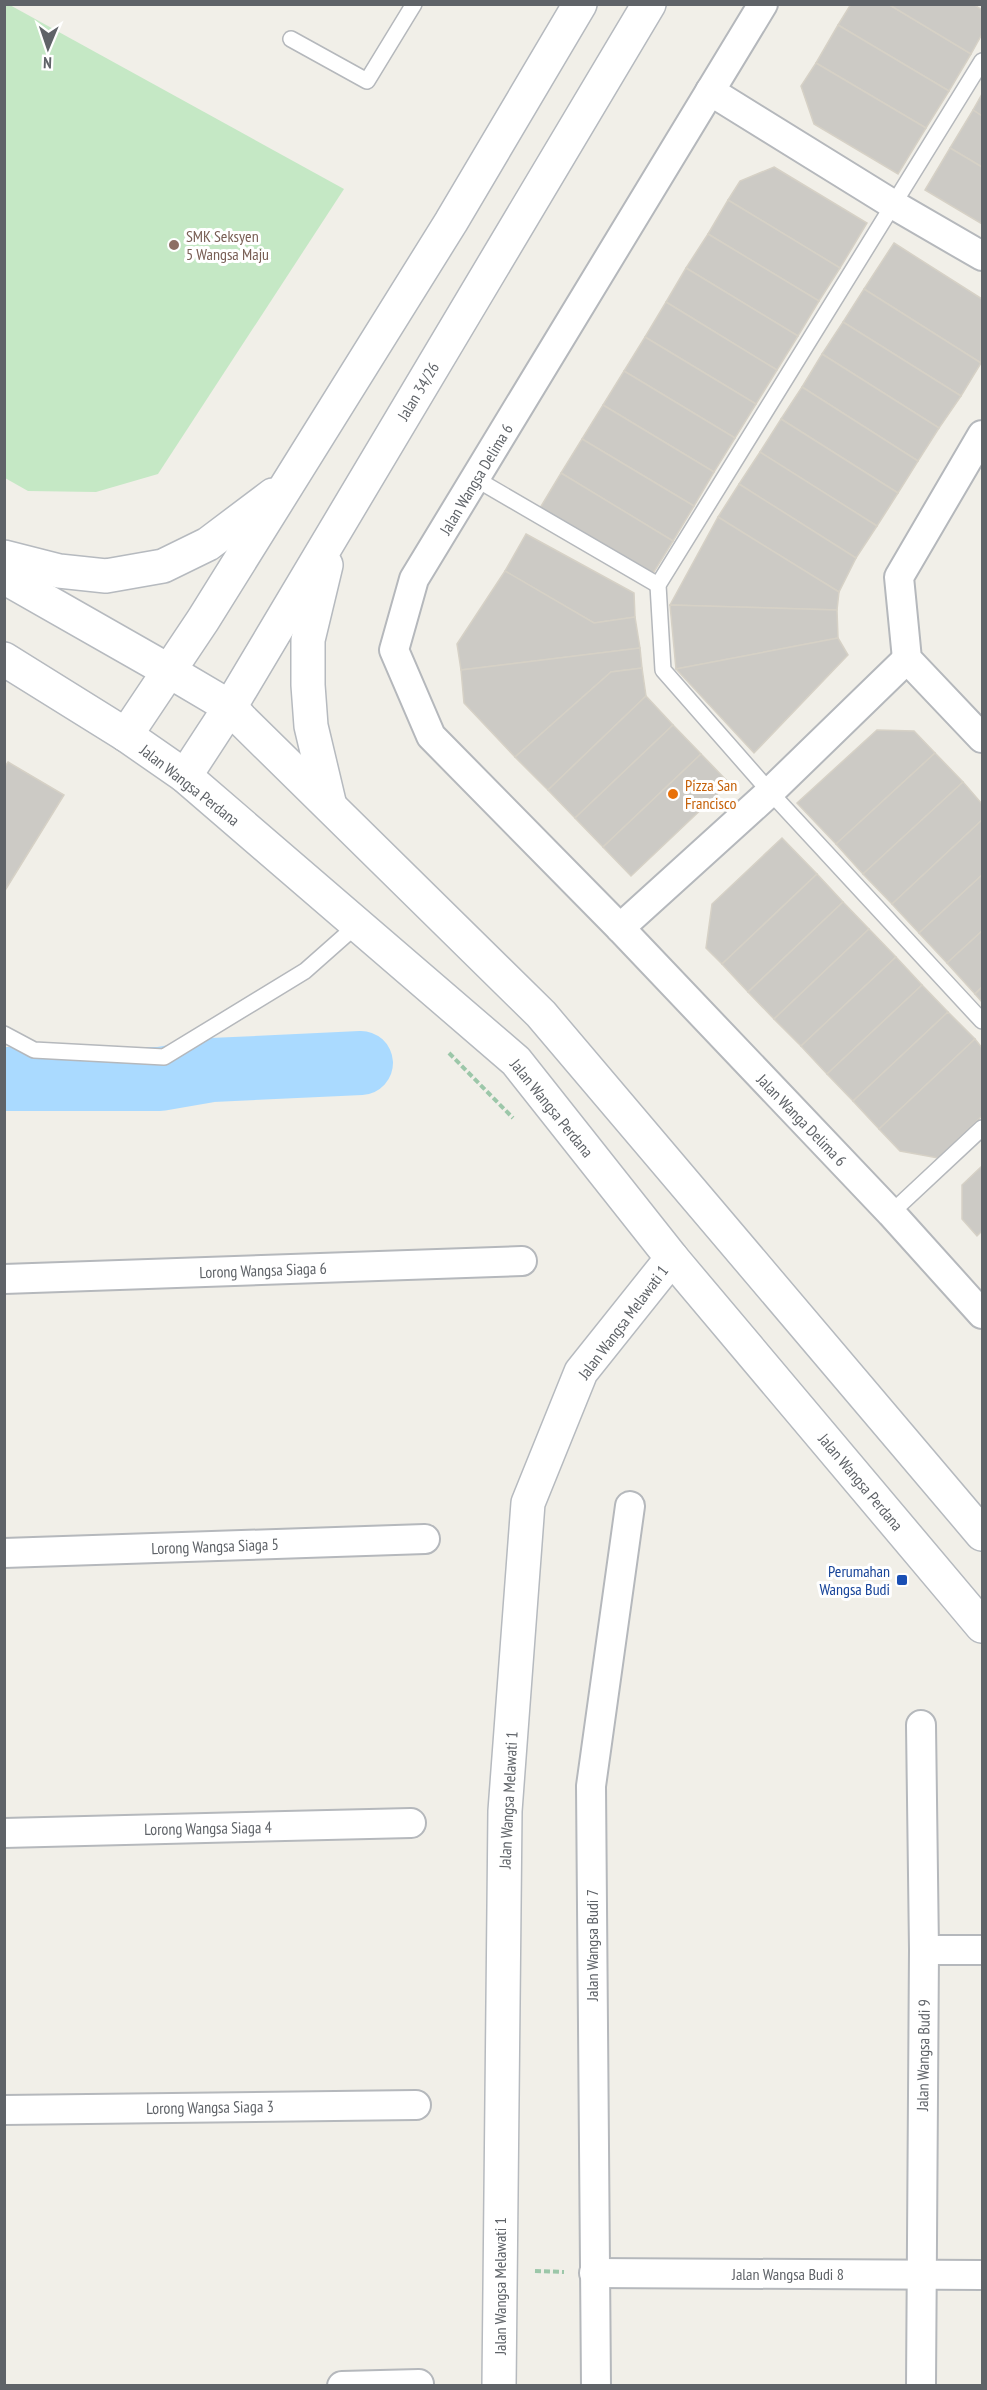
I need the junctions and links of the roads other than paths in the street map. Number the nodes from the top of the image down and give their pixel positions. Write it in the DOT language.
graph roads {
  1 [pos="414,4"];
  2 [pos="580,4"];
  3 [pos="649,4"];
  4 [pos="763,4"];
  5 [pos="291,39"];
  6 [pos="982,61"];
  7 [pos="711,91"];
  8 [pos="894,205"];
  9 [pos="982,256"];
  10 [pos="982,435"];
  11 [pos="476,479"];
  12 [pos="287,484"];
  13 [pos="333,534"];
  14 [pos="4,557"];
  15 [pos="4,577"];
  16 [pos="658,585"];
  17 [pos="4,659"];
  18 [pos="907,659"];
  19 [pos="169,671"];
  20 [pos="230,708"];
  21 [pos="126,735"];
  22 [pos="982,738"];
  23 [pos="185,776"];
  24 [pos="770,792"];
  25 [pos="330,806"];
  26 [pos="357,925"];
  27 [pos="620,928"];
  28 [pos="982,1021"];
  29 [pos="4,1034"];
  30 [pos="982,1128"];
  31 [pos="891,1213"];
  32 [pos="672,1258"];
  33 [pos="522,1262"];
  34 [pos="4,1279"];
  35 [pos="982,1314"];
  36 [pos="630,1506"];
  37 [pos="982,1534"];
  38 [pos="425,1539"];
  39 [pos="4,1553"];
  40 [pos="982,1626"];
  41 [pos="921,1725"];
  42 [pos="411,1823"];
  43 [pos="4,1833"];
  44 [pos="924,1950"];
  45 [pos="982,1950"];
  46 [pos="416,2105"];
  47 [pos="4,2110"];
  48 [pos="594,2273"];
  49 [pos="921,2274"];
  50 [pos="982,2275"];
  51 [pos="342,2385"];
  52 [pos="419,2385"];
  53 [pos="499,2385"];
  54 [pos="596,2385"];
  55 [pos="921,2385"];
  1 -- 5 [label="lane"];
  2 -- 12 [label="main road"];
  3 -- 13 [label="main road, Jalan 34/26"];
  4 -- 7 [label="street, Jalan Wangsa Delima 6"];
  6 -- 8 [label="lane"];
  7 -- 8 [label="street"];
  7 -- 11 [label="street, Jalan Wangsa Delima 6"];
  8 -- 9 [label="street"];
  8 -- 16 [label="lane"];
  10 -- 18 [label="street"];
  11 -- 16 [label="lane"];
  11 -- 27 [label="street, Jalan Wangsa Delima 6"];
  12 -- 14 [label="main road"];
  12 -- 19 [label="main road"];
  13 -- 20 [label="main road, Jalan 34/26"];
  13 -- 25 [label="main road"];
  15 -- 19 [label="main road"];
  16 -- 24 [label="lane"];
  17 -- 21 [label="main road, Jalan Wangsa Perdana"];
  18 -- 22 [label="street"];
  18 -- 24 [label="street"];
  19 -- 20 [label="main road"];
  19 -- 21 [label="main road"];
  20 -- 23 [label="main road, Jalan 34/26"];
  20 -- 25 [label="main road"];
  21 -- 23 [label="main road, Jalan Wangsa Perdana"];
  23 -- 26 [label="main road, Jalan Wangsa Perdana"];
  24 -- 27 [label="street"];
  24 -- 28 [label="lane"];
  25 -- 37 [label="main road"];
  26 -- 29 [label="lane"];
  26 -- 32 [label="main road, Jalan Wangsa Perdana"];
  27 -- 31 [label="street, Jalan Wanga Delima 6"];
  30 -- 31 [label="lane"];
  31 -- 35 [label="street, Jalan Wanga Delima 6"];
  32 -- 40 [label="main road, Jalan Wangsa Perdana"];
  32 -- 53 [label="main road, Jalan Wangsa Melawati 1"];
  33 -- 34 [label="street, Lorong Wangsa Siaga 6"];
  36 -- 48 [label="street, Jalan Wangsa Budi 7"];
  38 -- 39 [label="street, Lorong Wangsa Siaga 5"];
  41 -- 44 [label="street, Jalan Wangsa Budi 9"];
  42 -- 43 [label="street, Lorong Wangsa Siaga 4"];
  44 -- 45 [label="street"];
  44 -- 49 [label="street, Jalan Wangsa Budi 9"];
  46 -- 47 [label="street, Lorong Wangsa Siaga 3"];
  48 -- 49 [label="street, Jalan Wangsa Budi 8"];
  48 -- 54 [label="street, Jalan Wangsa Budi 7"];
  49 -- 50 [label="street, Jalan Wangsa Budi 8"];
  49 -- 55 [label="street, Jalan Wangsa Budi 9"];
  51 -- 52 [label="street"];
}
